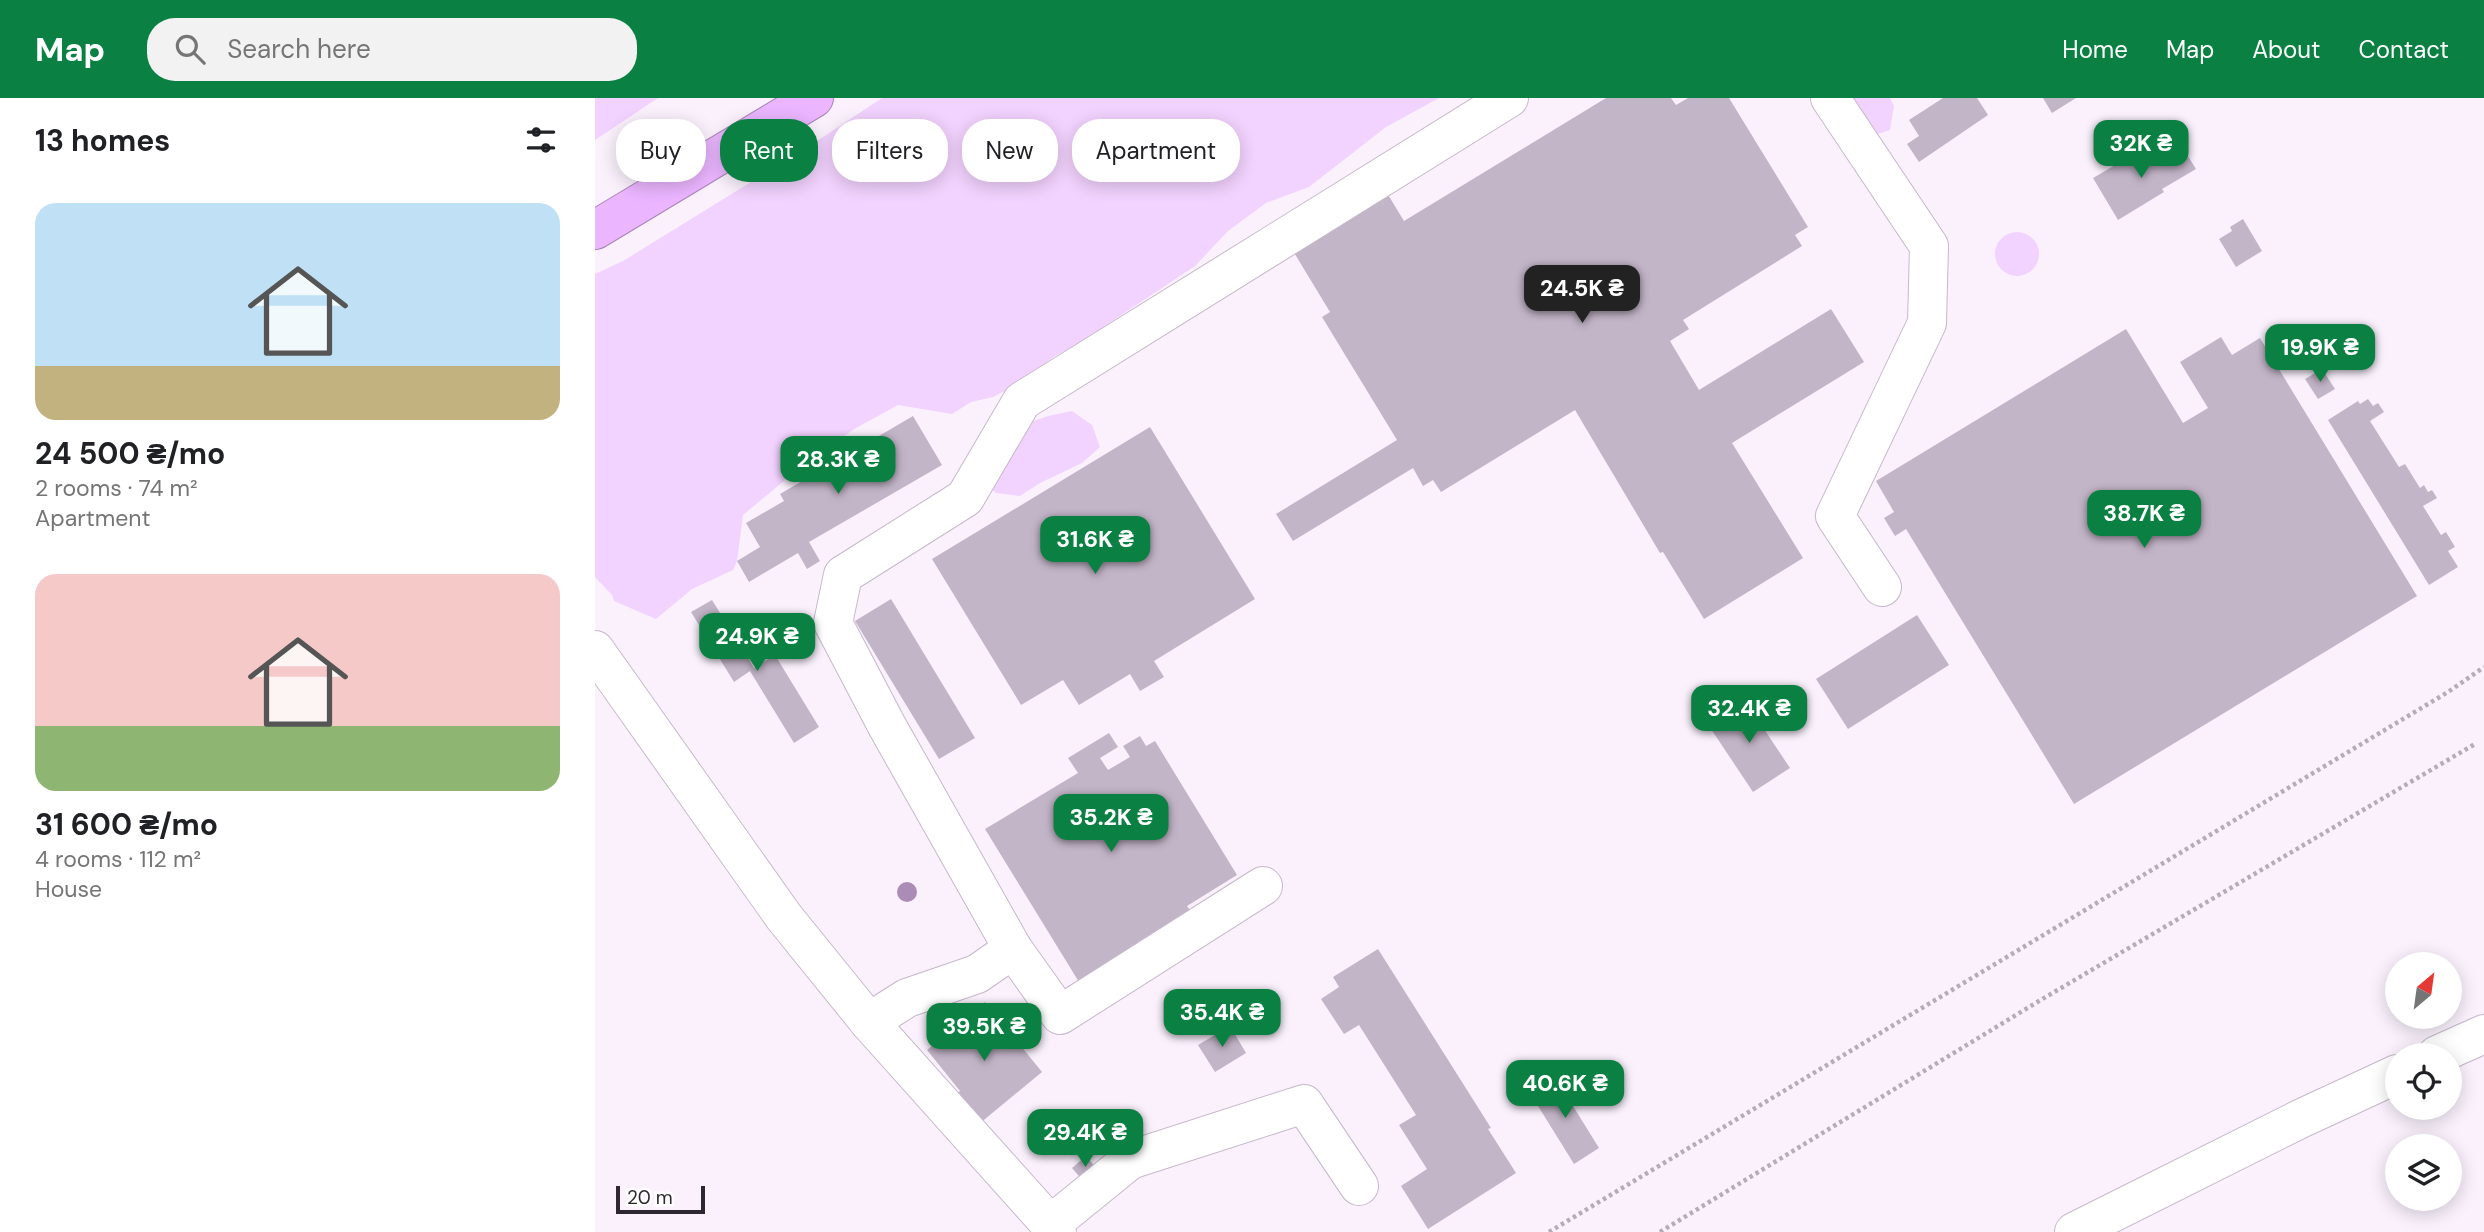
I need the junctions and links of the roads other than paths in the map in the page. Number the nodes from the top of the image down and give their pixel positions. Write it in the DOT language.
graph roads {
  1 [pos="814,98"];
  2 [pos="1509,98"];
  3 [pos="1831,98"];
  4 [pos="595,230"];
  5 [pos="1882,587"];
  6 [pos="595,650"];
  7 [pos="1263,886"];
  8 [pos="1013,949"];
  9 [pos="869,1022"];
  10 [pos="2484,1034"];
  11 [pos="2462,1044"];
  12 [pos="2385,1080"];
  13 [pos="1359,1186"];
  14 [pos="1054,1229"];
  15 [pos="2074,1232"];
  1 -- 4 [label="highway"];
  2 -- 8 [label="street"];
  3 -- 5 [label="street"];
  6 -- 9 [label="street"];
  7 -- 8 [label="street"];
  8 -- 9 [label="street"];
  9 -- 14 [label="street"];
  10 -- 11 [label="street"];
  12 -- 15 [label="street"];
  13 -- 14 [label="street"];
}
